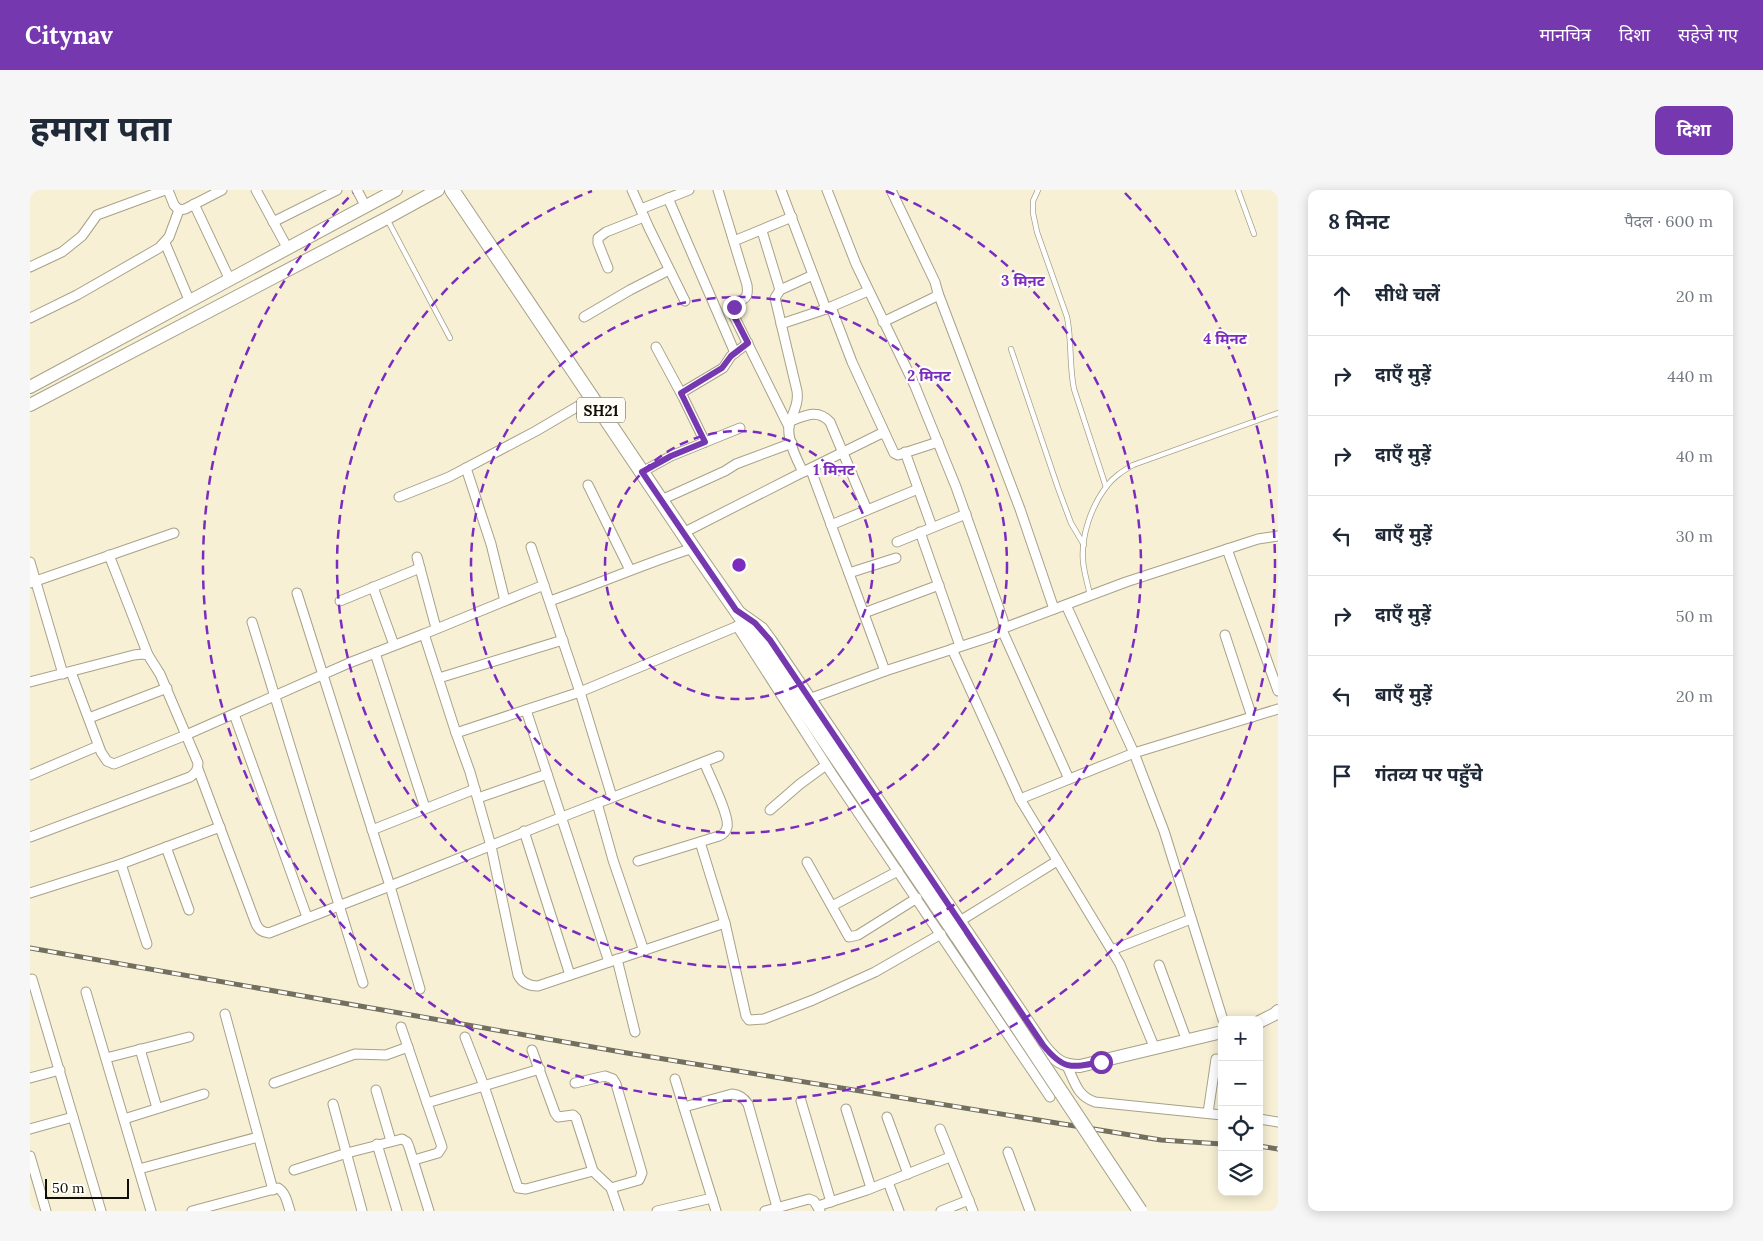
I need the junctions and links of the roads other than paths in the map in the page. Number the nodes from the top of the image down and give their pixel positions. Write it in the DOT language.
graph roads {
  1 [pos="164,190"];
  2 [pos="168,190"];
  3 [pos="222,190"];
  4 [pos="256,190"];
  5 [pos="337,190"];
  6 [pos="357,190"];
  7 [pos="396,190"];
  8 [pos="438,190"];
  9 [pos="452,190"];
  10 [pos="632,190"];
  11 [pos="689,190"];
  12 [pos="718,190"];
  13 [pos="781,190"];
  14 [pos="828,190"];
  15 [pos="891,190"];
  16 [pos="1038,190"];
  17 [pos="1238,190"];
  18 [pos="668,198"];
  19 [pos="194,204"];
  20 [pos="366,208"];
  21 [pos="179,210"];
  22 [pos="642,213"];
  23 [pos="792,217"];
  24 [pos="387,218"];
  25 [pos="273,222"];
  26 [pos="762,231"];
  27 [pos="1254,234"];
  28 [pos="734,241"];
  29 [pos="165,243"];
  30 [pos="288,249"];
  31 [pos="30,267"];
  32 [pos="608,268"];
  33 [pos="669,270"];
  34 [pos="813,275"];
  35 [pos="230,280"];
  36 [pos="780,290"];
  37 [pos="868,291"];
  38 [pos="938,293"];
  39 [pos="685,301"];
  40 [pos="190,302"];
  41 [pos="828,308"];
  42 [pos="584,317"];
  43 [pos="30,318"];
  44 [pos="883,322"];
  45 [pos="781,324"];
  46 [pos="450,338"];
  47 [pos="748,343"];
  48 [pos="656,348"];
  49 [pos="1011,349"];
  50 [pos="734,353"];
  51 [pos="30,387"];
  52 [pos="681,393"];
  53 [pos="592,398"];
  54 [pos="30,405"];
  55 [pos="1278,413"];
  56 [pos="790,424"];
  57 [pos="740,428"];
  58 [pos="884,434"];
  59 [pos="705,442"];
  60 [pos="938,442"];
  61 [pos="792,443"];
  62 [pos="843,452"];
  63 [pos="905,452"];
  64 [pos="466,468"];
  65 [pos="805,471"];
  66 [pos="642,472"];
  67 [pos="588,485"];
  68 [pos="1106,487"];
  69 [pos="918,489"];
  70 [pos="399,497"];
  71 [pos="661,500"];
  72 [pos="867,510"];
  73 [pos="966,514"];
  74 [pos="831,525"];
  75 [pos="932,527"];
  76 [pos="920,532"];
  77 [pos="174,533"];
  78 [pos="683,533"];
  79 [pos="1278,536"];
  80 [pos="897,542"];
  81 [pos="1084,545"];
  82 [pos="531,547"];
  83 [pos="693,548"];
  84 [pos="1227,549"];
  85 [pos="109,555"];
  86 [pos="417,557"];
  87 [pos="896,558"];
  88 [pos="30,562"];
  89 [pos="420,568"];
  90 [pos="630,570"];
  91 [pos="849,573"];
  92 [pos="32,583"];
  93 [pos="544,585"];
  94 [pos="939,585"];
  95 [pos="373,588"];
  96 [pos="297,593"];
  97 [pos="1090,596"];
  98 [pos="340,601"];
  99 [pos="505,601"];
  100 [pos="550,601"];
  101 [pos="1066,605"];
  102 [pos="1054,609"];
  103 [pos="736,610"];
  104 [pos="864,613"];
  105 [pos="252,622"];
  106 [pos="744,626"];
  107 [pos="436,628"];
  108 [pos="1003,629"];
  109 [pos="424,634"];
  110 [pos="1225,635"];
  111 [pos="563,640"];
  112 [pos="394,645"];
  113 [pos="956,648"];
  114 [pos="375,653"];
  115 [pos="148,655"];
  116 [pos="885,671"];
  117 [pos="67,673"];
  118 [pos="322,675"];
  119 [pos="439,678"];
  120 [pos="30,682"];
  121 [pos="167,688"];
  122 [pos="1278,691"];
  123 [pos="580,692"];
  124 [pos="275,696"];
  125 [pos="809,699"];
  126 [pos="1278,709"];
  127 [pos="526,710"];
  128 [pos="234,714"];
  129 [pos="1252,717"];
  130 [pos="89,718"];
  131 [pos="456,733"];
  132 [pos="186,735"];
  133 [pos="98,746"];
  134 [pos="1134,753"];
  135 [pos="720,756"];
  136 [pos="704,762"];
  137 [pos="826,765"];
  138 [pos="198,769"];
  139 [pos="548,774"];
  140 [pos="30,775"];
  141 [pos="1069,779"];
  142 [pos="476,793"];
  143 [pos="612,797"];
  144 [pos="1020,799"];
  145 [pos="597,803"];
  146 [pos="425,808"];
  147 [pos="770,810"];
  148 [pos="562,817"];
  149 [pos="220,827"];
  150 [pos="372,830"];
  151 [pos="524,832"];
  152 [pos="30,837"];
  153 [pos="700,842"];
  154 [pos="491,846"];
  155 [pos="166,847"];
  156 [pos="638,861"];
  157 [pos="807,862"];
  158 [pos="1057,862"];
  159 [pos="121,864"];
  160 [pos="898,871"];
  161 [pos="390,886"];
  162 [pos="30,893"];
  163 [pos="917,898"];
  164 [pos="340,906"];
  165 [pos="832,906"];
  166 [pos="189,910"];
  167 [pos="308,917"];
  168 [pos="1191,918"];
  169 [pos="960,921"];
  170 [pos="725,923"];
  171 [pos="941,934"];
  172 [pos="148,944"];
  173 [pos="644,950"];
  174 [pos="1112,950"];
  175 [pos="613,961"];
  176 [pos="1159,965"];
  177 [pos="570,975"];
  178 [pos="32,979"];
  179 [pos="363,983"];
  180 [pos="420,989"];
  181 [pos="86,992"];
  182 [pos="1278,1011"];
  183 [pos="225,1014"];
  184 [pos="1222,1016"];
  185 [pos="1263,1020"];
  186 [pos="401,1027"];
  187 [pos="635,1032"];
  188 [pos="1218,1033"];
  189 [pos="465,1036"];
  190 [pos="189,1037"];
  191 [pos="1187,1041"];
  192 [pos="408,1047"];
  193 [pos="1155,1048"];
  194 [pos="140,1050"];
  195 [pos="532,1050"];
  196 [pos="106,1058"];
  197 [pos="1216,1059"];
  198 [pos="1068,1066"];
  199 [pos="540,1069"];
  200 [pos="60,1070"];
  201 [pos="30,1078"];
  202 [pos="675,1079"];
  203 [pos="575,1083"];
  204 [pos="274,1084"];
  205 [pos="484,1086"];
  206 [pos="376,1090"];
  207 [pos="204,1094"];
  208 [pos="1050,1097"];
  209 [pos="801,1101"];
  210 [pos="428,1103"];
  211 [pos="333,1104"];
  212 [pos="684,1107"];
  213 [pos="157,1108"];
  214 [pos="846,1109"];
  215 [pos="1208,1113"];
  216 [pos="1218,1114"];
  217 [pos="887,1116"];
  218 [pos="74,1117"];
  219 [pos="124,1119"];
  220 [pos="1263,1120"];
  221 [pos="1278,1122"];
  222 [pos="30,1129"];
  223 [pos="940,1129"];
  224 [pos="258,1137"];
  225 [pos="391,1141"];
  226 [pos="377,1144"];
  227 [pos="1008,1152"];
  228 [pos="347,1153"];
  229 [pos="30,1156"];
  230 [pos="950,1157"];
  231 [pos="414,1160"];
  232 [pos="139,1169"];
  233 [pos="294,1170"];
  234 [pos="593,1170"];
  235 [pos="908,1174"];
  236 [pos="888,1182"];
  237 [pos="611,1188"];
  238 [pos="871,1188"];
  239 [pos="273,1190"];
  240 [pos="712,1198"];
  241 [pos="968,1200"];
  242 [pos="831,1202"];
  243 [pos="778,1208"];
  244 [pos="819,1209"];
  245 [pos="46,1211"];
  246 [pos="100,1211"];
  247 [pos="151,1211"];
  248 [pos="192,1211"];
  249 [pos="290,1211"];
  250 [pos="362,1211"];
  251 [pos="397,1211"];
  252 [pos="429,1211"];
  253 [pos="619,1211"];
  254 [pos="657,1211"];
  255 [pos="716,1211"];
  256 [pos="765,1211"];
  257 [pos="899,1211"];
  258 [pos="941,1211"];
  259 [pos="973,1211"];
  260 [pos="1030,1211"];
  261 [pos="1140,1211"];
  1 -- 31 [label="street"];
  2 -- 21 [label="street"];
  3 -- 19 [label="street"];
  4 -- 25 [label="street"];
  5 -- 25 [label="street"];
  6 -- 20 [label="street"];
  7 -- 20 [label="street"];
  8 -- 24 [label="street"];
  9 -- 53 [label="main road, SH21"];
  10 -- 22 [label="street"];
  11 -- 18 [label="street"];
  12 -- 28 [label="street"];
  13 -- 23 [label="street"];
  14 -- 37 [label="street"];
  15 -- 38 [label="street"];
  16 -- 68 [label="lane"];
  17 -- 27 [label="lane"];
  18 -- 22 [label="street"];
  18 -- 50 [label="street"];
  19 -- 21 [label="street"];
  19 -- 35 [label="street"];
  20 -- 30 [label="street"];
  21 -- 29 [label="street"];
  22 -- 32 [label="street"];
  22 -- 33 [label="street"];
  23 -- 26 [label="street"];
  23 -- 34 [label="street"];
  24 -- 46 [label="lane"];
  24 -- 54 [label="street"];
  25 -- 30 [label="street"];
  26 -- 28 [label="street"];
  26 -- 36 [label="street"];
  28 -- 47 [label="street"];
  29 -- 40 [label="street"];
  29 -- 43 [label="street"];
  30 -- 35 [label="street"];
  33 -- 39 [label="street"];
  33 -- 42 [label="street"];
  34 -- 36 [label="street"];
  34 -- 41 [label="street"];
  35 -- 40 [label="street"];
  36 -- 45 [label="street"];
  37 -- 41 [label="street"];
  37 -- 44 [label="street"];
  38 -- 44 [label="street"];
  38 -- 102 [label="street"];
  40 -- 51 [label="street"];
  41 -- 45 [label="street"];
  41 -- 58 [label="street"];
  44 -- 60 [label="street"];
  45 -- 56 [label="street"];
  47 -- 50 [label="street"];
  47 -- 56 [label="street"];
  48 -- 52 [label="street"];
  49 -- 81 [label="lane"];
  50 -- 52 [label="street"];
  52 -- 59 [label="street"];
  53 -- 64 [label="street"];
  53 -- 66 [label="main road, SH21"];
  55 -- 68 [label="lane"];
  56 -- 61 [label="street"];
  56 -- 62 [label="street"];
  57 -- 59 [label="street"];
  58 -- 62 [label="street"];
  58 -- 63 [label="street"];
  59 -- 66 [label="street"];
  60 -- 63 [label="street"];
  60 -- 73 [label="street"];
  61 -- 65 [label="street"];
  61 -- 71 [label="street"];
  62 -- 65 [label="street"];
  62 -- 72 [label="street"];
  63 -- 69 [label="street"];
  64 -- 70 [label="street"];
  64 -- 99 [label="street"];
  65 -- 74 [label="street"];
  65 -- 78 [label="street"];
  66 -- 71 [label="main road, SH21"];
  67 -- 90 [label="street"];
  68 -- 81 [label="lane"];
  69 -- 72 [label="street"];
  69 -- 75 [label="street"];
  71 -- 78 [label="main road, SH21"];
  72 -- 74 [label="street"];
  73 -- 75 [label="street"];
  73 -- 108 [label="street"];
  74 -- 91 [label="street"];
  75 -- 76 [label="street"];
  76 -- 80 [label="street"];
  76 -- 94 [label="street"];
  77 -- 85 [label="street"];
  78 -- 83 [label="main road, SH21"];
  79 -- 84 [label="street"];
  81 -- 97 [label="lane"];
  82 -- 93 [label="street"];
  83 -- 90 [label="street"];
  83 -- 103 [label="main road, SH21"];
  84 -- 97 [label="street"];
  84 -- 122 [label="street"];
  85 -- 92 [label="street"];
  85 -- 115 [label="street"];
  86 -- 89 [label="street"];
  87 -- 91 [label="street"];
  88 -- 92 [label="street"];
  89 -- 95 [label="street"];
  89 -- 107 [label="street"];
  90 -- 100 [label="street"];
  91 -- 104 [label="street"];
  92 -- 117 [label="street"];
  93 -- 99 [label="street"];
  93 -- 100 [label="street"];
  94 -- 104 [label="street"];
  94 -- 113 [label="street"];
  95 -- 98 [label="street"];
  95 -- 112 [label="street"];
  96 -- 118 [label="street"];
  97 -- 101 [label="street"];
  99 -- 107 [label="street"];
  100 -- 111 [label="street"];
  101 -- 102 [label="street"];
  101 -- 134 [label="street"];
  102 -- 108 [label="street"];
  103 -- 106 [label="main road, SH21"];
  103 -- 125 [label="street"];
  104 -- 116 [label="street"];
  105 -- 124 [label="street"];
  106 -- 123 [label="street"];
  106 -- 137 [label="street"];
  106 -- 261 [label="main road, SH21, bridge"];
  107 -- 109 [label="street"];
  108 -- 113 [label="street"];
  108 -- 141 [label="street"];
  109 -- 112 [label="street"];
  109 -- 119 [label="street"];
  110 -- 129 [label="street"];
  111 -- 119 [label="street"];
  111 -- 123 [label="street"];
  112 -- 114 [label="street"];
  113 -- 116 [label="street"];
  113 -- 144 [label="street"];
  114 -- 118 [label="street"];
  114 -- 146 [label="street"];
  115 -- 117 [label="street"];
  115 -- 121 [label="street"];
  116 -- 125 [label="street"];
  117 -- 120 [label="street"];
  117 -- 130 [label="street"];
  118 -- 124 [label="street"];
  118 -- 150 [label="street"];
  119 -- 131 [label="street"];
  121 -- 130 [label="street"];
  121 -- 132 [label="street"];
  123 -- 127 [label="street"];
  123 -- 143 [label="street"];
  124 -- 128 [label="street"];
  124 -- 164 [label="street"];
  125 -- 169 [label="street"];
  126 -- 129 [label="street"];
  127 -- 131 [label="street"];
  127 -- 139 [label="street"];
  128 -- 132 [label="street"];
  128 -- 167 [label="street"];
  129 -- 134 [label="street"];
  130 -- 133 [label="street"];
  131 -- 142 [label="street"];
  132 -- 133 [label="street"];
  132 -- 138 [label="street"];
  133 -- 140 [label="street"];
  134 -- 141 [label="street"];
  134 -- 168 [label="street"];
  135 -- 136 [label="street"];
  136 -- 143 [label="street"];
  136 -- 153 [label="street"];
  137 -- 147 [label="street"];
  137 -- 160 [label="street"];
  138 -- 149 [label="street"];
  138 -- 152 [label="street"];
  139 -- 142 [label="street"];
  139 -- 148 [label="street"];
  141 -- 144 [label="street"];
  142 -- 146 [label="street"];
  142 -- 154 [label="street"];
  143 -- 145 [label="street"];
  144 -- 158 [label="street"];
  145 -- 148 [label="street"];
  145 -- 173 [label="street"];
  146 -- 150 [label="street"];
  148 -- 151 [label="street"];
  148 -- 175 [label="street"];
  149 -- 155 [label="street"];
  149 -- 167 [label="street"];
  150 -- 161 [label="street"];
  151 -- 154 [label="street"];
  151 -- 177 [label="street"];
  153 -- 156 [label="street"];
  153 -- 170 [label="street"];
  154 -- 161 [label="street"];
  154 -- 177 [label="street"];
  155 -- 159 [label="street"];
  155 -- 166 [label="street"];
  157 -- 165 [label="street"];
  158 -- 169 [label="street"];
  158 -- 174 [label="street"];
  159 -- 162 [label="street"];
  159 -- 172 [label="street"];
  160 -- 163 [label="street"];
  160 -- 165 [label="street"];
  161 -- 164 [label="street"];
  161 -- 180 [label="street"];
  163 -- 165 [label="street"];
  163 -- 171 [label="street"];
  164 -- 167 [label="street"];
  164 -- 179 [label="street"];
  168 -- 174 [label="street"];
  168 -- 184 [label="street"];
  169 -- 198 [label="street"];
  170 -- 171 [label="street"];
  170 -- 173 [label="street"];
  171 -- 208 [label="street"];
  173 -- 175 [label="street"];
  174 -- 193 [label="street"];
  175 -- 177 [label="street"];
  175 -- 187 [label="street"];
  176 -- 191 [label="street"];
  178 -- 200 [label="street"];
  181 -- 196 [label="street"];
  182 -- 185 [label="street"];
  183 -- 224 [label="street"];
  186 -- 192 [label="street"];
  188 -- 191 [label="street"];
  189 -- 205 [label="street"];
  190 -- 194 [label="street"];
  191 -- 193 [label="street"];
  192 -- 204 [label="street"];
  192 -- 210 [label="street"];
  193 -- 198 [label="street"];
  194 -- 196 [label="street"];
  194 -- 213 [label="street"];
  195 -- 199 [label="street"];
  196 -- 219 [label="street"];
  197 -- 215 [label="street"];
  198 -- 215 [label="street"];
  199 -- 205 [label="street"];
  199 -- 234 [label="street"];
  200 -- 201 [label="street"];
  200 -- 218 [label="street"];
  202 -- 212 [label="street"];
  203 -- 237 [label="street"];
  205 -- 210 [label="street"];
  205 -- 234 [label="street"];
  206 -- 225 [label="street"];
  207 -- 213 [label="street"];
  209 -- 242 [label="street"];
  210 -- 231 [label="street"];
  211 -- 228 [label="street"];
  212 -- 240 [label="street"];
  212 -- 243 [label="street"];
  213 -- 219 [label="street"];
  214 -- 238 [label="street"];
  215 -- 216 [label="street"];
  217 -- 235 [label="street"];
  218 -- 222 [label="street"];
  218 -- 246 [label="street"];
  219 -- 232 [label="street"];
  220 -- 221 [label="street"];
  223 -- 230 [label="street"];
  224 -- 232 [label="street"];
  224 -- 239 [label="street"];
  225 -- 226 [label="street"];
  225 -- 231 [label="street"];
  226 -- 228 [label="street"];
  226 -- 251 [label="street"];
  227 -- 260 [label="street"];
  228 -- 233 [label="street"];
  228 -- 250 [label="street"];
  229 -- 245 [label="street"];
  230 -- 235 [label="street"];
  230 -- 241 [label="street"];
  231 -- 252 [label="street"];
  232 -- 247 [label="street"];
  234 -- 237 [label="street"];
  235 -- 236 [label="street"];
  236 -- 238 [label="street"];
  236 -- 257 [label="street"];
  237 -- 253 [label="street"];
  238 -- 242 [label="street"];
  239 -- 248 [label="street"];
  239 -- 249 [label="street"];
  240 -- 254 [label="street"];
  240 -- 255 [label="street"];
  241 -- 258 [label="street"];
  241 -- 259 [label="street"];
  242 -- 244 [label="street"];
  243 -- 244 [label="street"];
  243 -- 256 [label="street"];
}
